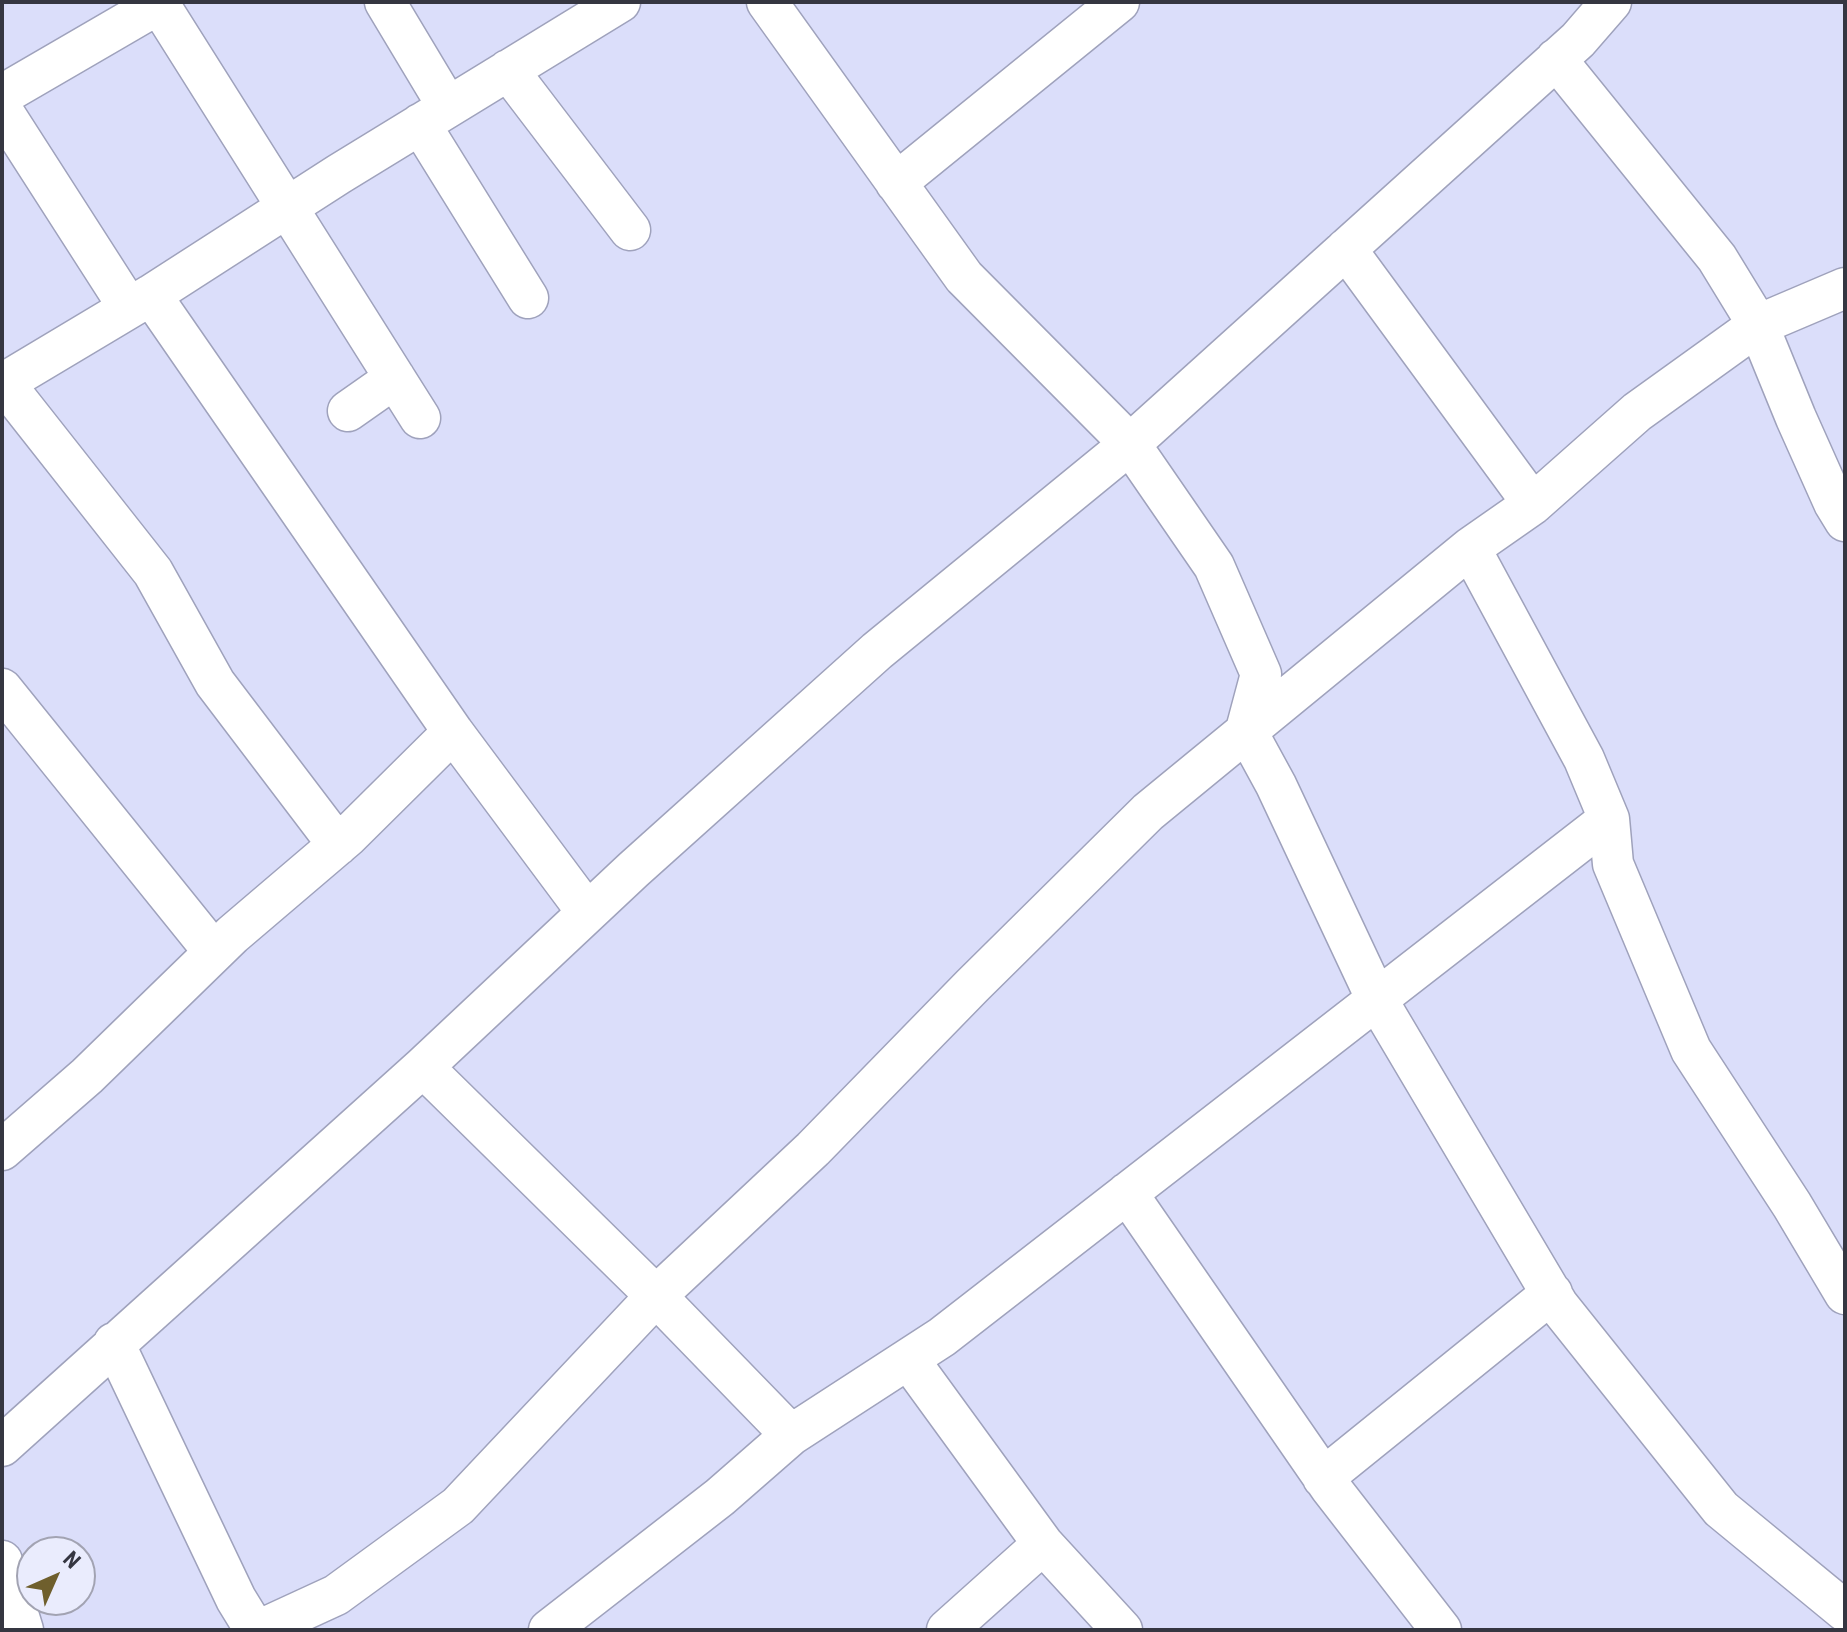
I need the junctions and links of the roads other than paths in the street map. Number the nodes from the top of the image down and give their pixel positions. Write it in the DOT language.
graph roads {
  1 [pos="385,2"];
  2 [pos="620,2"];
  3 [pos="767,2"];
  4 [pos="1119,2"];
  5 [pos="1611,2"];
  6 [pos="160,3"];
  7 [pos="1556,59"];
  8 [pos="508,70"];
  9 [pos="2,95"];
  10 [pos="2,110"];
  11 [pos="434,116"];
  12 [pos="896,183"];
  13 [pos="287,208"];
  14 [pos="630,230"];
  15 [pos="1346,249"];
  16 [pos="1845,288"];
  17 [pos="528,298"];
  18 [pos="140,302"];
  19 [pos="1758,325"];
  20 [pos="395,378"];
  21 [pos="3,383"];
  22 [pos="348,411"];
  23 [pos="420,418"];
  24 [pos="1130,444"];
  25 [pos="1533,504"];
  26 [pos="1845,521"];
  27 [pos="1470,548"];
  28 [pos="2,689"];
  29 [pos="1246,730"];
  30 [pos="453,732"];
  31 [pos="1609,819"];
  32 [pos="338,845"];
  33 [pos="587,912"];
  34 [pos="214,952"];
  35 [pos="1376,998"];
  36 [pos="423,1067"];
  37 [pos="2,1150"];
  38 [pos="1127,1193"];
  39 [pos="1552,1293"];
  40 [pos="1845,1294"];
  41 [pos="656,1296"];
  42 [pos="114,1343"];
  43 [pos="909,1360"];
  44 [pos="791,1435"];
  45 [pos="2,1446"];
  46 [pos="1323,1478"];
  47 [pos="1043,1544"];
  48 [pos="2,1561"];
  49 [pos="1845,1611"];
  50 [pos="23,1630"];
  51 [pos="257,1630"];
  52 [pos="549,1630"];
  53 [pos="947,1630"];
  54 [pos="1122,1630"];
  55 [pos="1441,1630"];
  1 -- 11 [label="street"];
  2 -- 8 [label="street"];
  3 -- 12 [label="street"];
  4 -- 12 [label="street"];
  5 -- 7 [label="street"];
  6 -- 9 [label="street"];
  6 -- 13 [label="street"];
  7 -- 15 [label="street"];
  7 -- 19 [label="street"];
  8 -- 11 [label="street"];
  8 -- 14 [label="street"];
  10 -- 18 [label="street"];
  11 -- 13 [label="street"];
  11 -- 17 [label="street"];
  12 -- 24 [label="street"];
  13 -- 18 [label="street"];
  13 -- 20 [label="street"];
  15 -- 24 [label="street"];
  15 -- 25 [label="street"];
  16 -- 19 [label="street"];
  18 -- 21 [label="street"];
  18 -- 30 [label="street"];
  19 -- 25 [label="street"];
  19 -- 26 [label="street"];
  20 -- 22 [label="street"];
  20 -- 23 [label="street"];
  21 -- 32 [label="street"];
  24 -- 29 [label="street"];
  24 -- 33 [label="street"];
  25 -- 27 [label="street"];
  27 -- 29 [label="street"];
  27 -- 31 [label="street"];
  28 -- 34 [label="street"];
  29 -- 35 [label="street"];
  29 -- 41 [label="street"];
  30 -- 32 [label="street"];
  30 -- 33 [label="street"];
  31 -- 35 [label="street"];
  31 -- 40 [label="street"];
  32 -- 34 [label="street"];
  33 -- 36 [label="street"];
  34 -- 37 [label="street"];
  35 -- 38 [label="street"];
  35 -- 39 [label="street"];
  36 -- 41 [label="street"];
  36 -- 42 [label="street"];
  38 -- 43 [label="street"];
  38 -- 46 [label="street"];
  39 -- 46 [label="street"];
  39 -- 49 [label="street"];
  41 -- 44 [label="street"];
  41 -- 51 [label="street"];
  42 -- 45 [label="street"];
  42 -- 51 [label="street"];
  43 -- 44 [label="street"];
  43 -- 47 [label="street"];
  44 -- 52 [label="street"];
  46 -- 55 [label="street"];
  47 -- 53 [label="street"];
  47 -- 54 [label="street"];
  48 -- 50 [label="street"];
}
